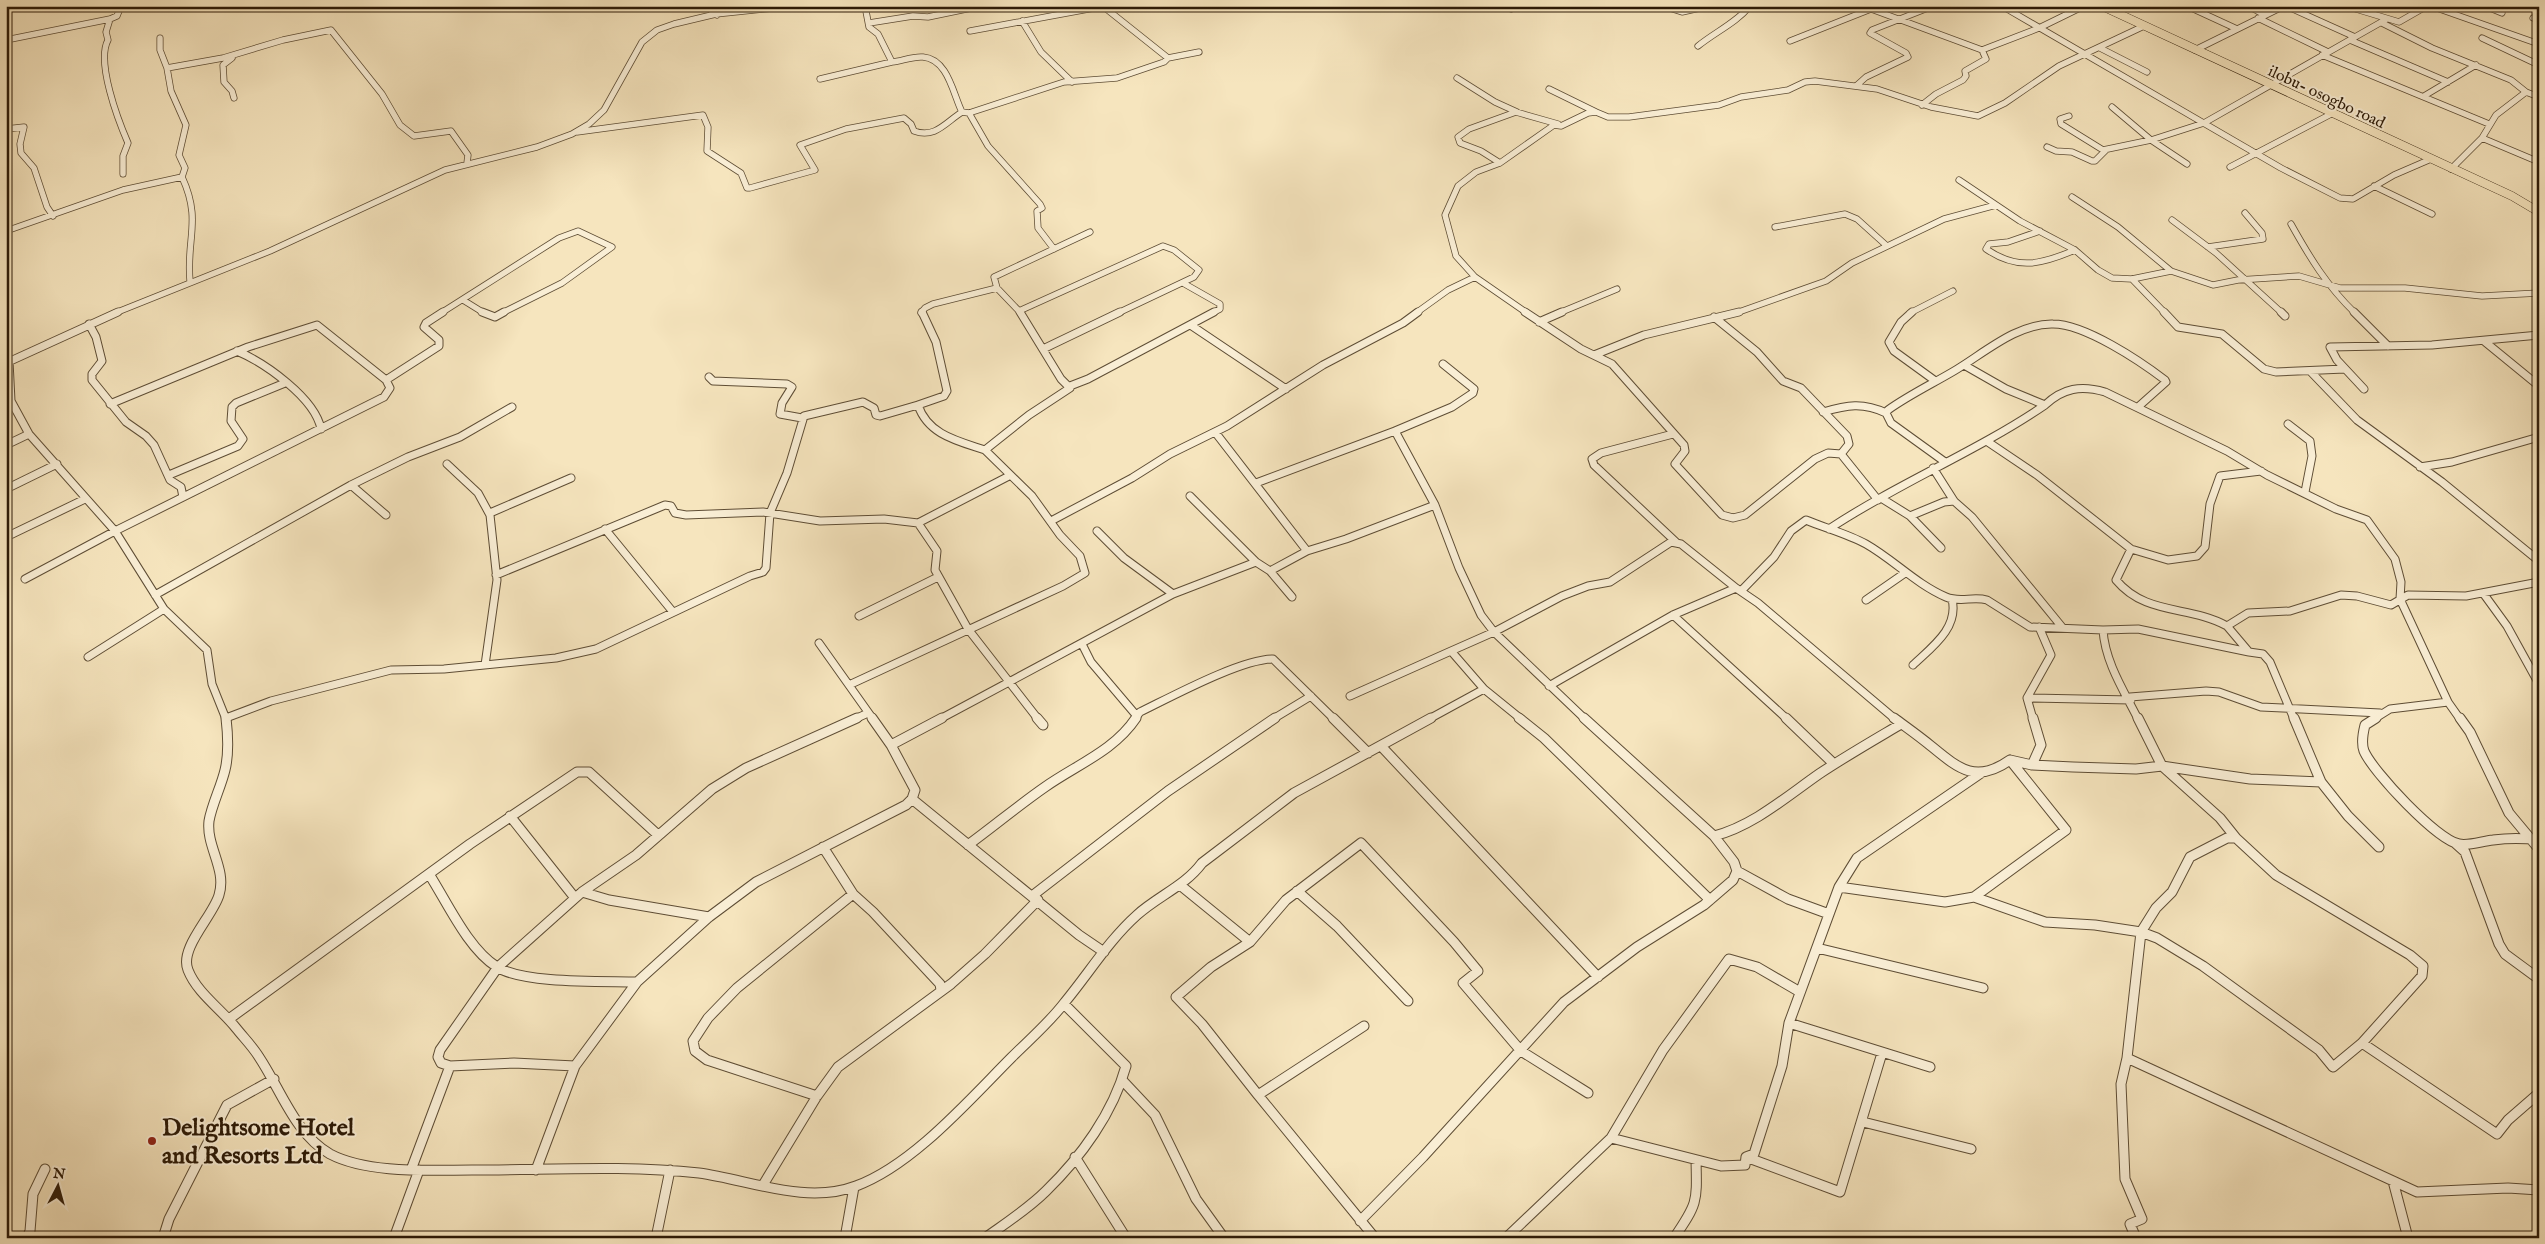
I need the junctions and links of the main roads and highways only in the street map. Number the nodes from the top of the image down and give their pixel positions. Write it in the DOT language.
graph roads {
  1 [pos="2102,6"];
  2 [pos="2539,212"];
  1 -- 2 [label="main road, ilobu- osogbo road"];
}
